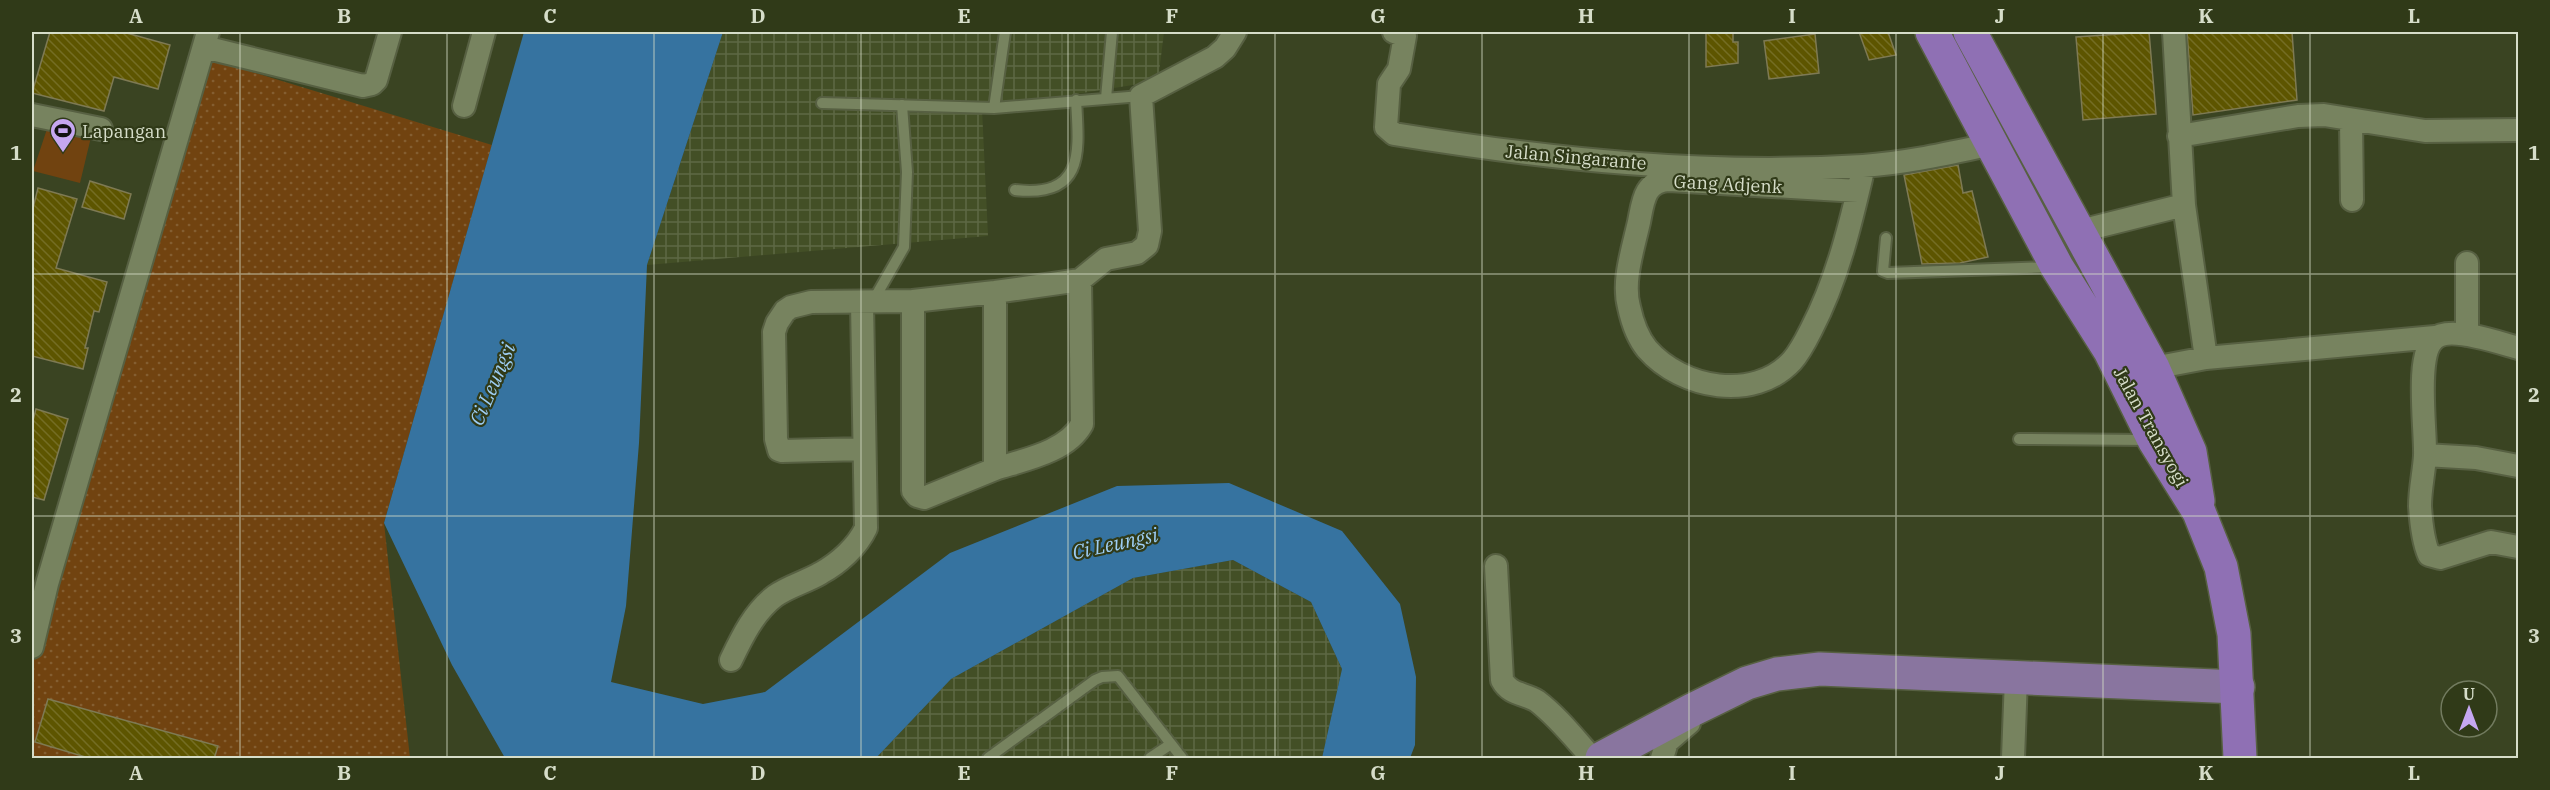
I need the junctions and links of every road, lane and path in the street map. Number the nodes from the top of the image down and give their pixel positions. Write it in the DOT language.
graph roads {
  1 [pos="390,32"];
  2 [pos="484,32"];
  3 [pos="1005,32"];
  4 [pos="1112,32"];
  5 [pos="1235,32"];
  6 [pos="1394,32"];
  7 [pos="1932,32"];
  8 [pos="1970,32"];
  9 [pos="2174,32"];
  10 [pos="206,39"];
  11 [pos="1141,96"];
  12 [pos="1106,98"];
  13 [pos="1076,100"];
  14 [pos="822,103"];
  15 [pos="902,105"];
  16 [pos="464,106"];
  17 [pos="994,108"];
  18 [pos="32,115"];
  19 [pos="2351,120"];
  20 [pos="101,129"];
  21 [pos="2518,130"];
  22 [pos="2179,136"];
  23 [pos="1993,144"];
  24 [pos="1864,166"];
  25 [pos="1015,190"];
  26 [pos="1858,191"];
  27 [pos="2352,200"];
  28 [pos="2184,205"];
  29 [pos="2080,231"];
  30 [pos="1886,238"];
  31 [pos="2467,263"];
  32 [pos="2057,267"];
  33 [pos="1080,280"];
  34 [pos="995,292"];
  35 [pos="913,301"];
  36 [pos="867,303"];
  37 [pos="2467,335"];
  38 [pos="2434,337"];
  39 [pos="2518,348"];
  40 [pos="2205,358"];
  41 [pos="2153,368"];
  42 [pos="2019,439"];
  43 [pos="2154,440"];
  44 [pos="864,449"];
  45 [pos="2425,455"];
  46 [pos="2518,466"];
  47 [pos="995,469"];
  48 [pos="2199,512"];
  49 [pos="2518,547"];
  50 [pos="1496,566"];
  51 [pos="39,582"];
  52 [pos="32,648"];
  53 [pos="731,660"];
  54 [pos="2016,678"];
  55 [pos="2238,687"];
  56 [pos="1692,710"];
  57 [pos="1171,744"];
  58 [pos="988,759"];
  59 [pos="1150,759"];
  60 [pos="1182,759"];
  61 [pos="1592,759"];
  62 [pos="1602,759"];
  63 [pos="1662,759"];
  64 [pos="2013,759"];
  65 [pos="2240,759"];
  1 -- 10 [label="street"];
  2 -- 16 [label="street"];
  3 -- 17 [label="lane"];
  4 -- 12 [label="lane"];
  5 -- 11 [label="street"];
  6 -- 24 [label="street, Jalan Singarante"];
  7 -- 23 [label="highway, Jalan Transyogi"];
  8 -- 29 [label="highway, Jalan Transyogi"];
  9 -- 22 [label="street"];
  10 -- 51 [label="street"];
  11 -- 12 [label="lane"];
  11 -- 33 [label="street"];
  12 -- 13 [label="lane"];
  13 -- 17 [label="lane"];
  13 -- 25 [label="lane"];
  14 -- 15 [label="lane"];
  15 -- 17 [label="lane"];
  15 -- 36 [label="lane"];
  18 -- 20 [label="street"];
  19 -- 21 [label="street"];
  19 -- 22 [label="street"];
  19 -- 27 [label="street"];
  22 -- 28 [label="street"];
  23 -- 24 [label="street, Jalan Singarante"];
  23 -- 32 [label="highway, Jalan Transyogi"];
  24 -- 26 [label="street, Gang Adjenk"];
  26 -- 26 [label="street, Gang Adjenk"];
  28 -- 29 [label="street"];
  28 -- 40 [label="street"];
  29 -- 41 [label="highway, Jalan Transyogi"];
  30 -- 32 [label="lane"];
  31 -- 37 [label="street"];
  32 -- 43 [label="highway, Jalan Transyogi"];
  33 -- 34 [label="street"];
  33 -- 47 [label="street"];
  34 -- 35 [label="street"];
  34 -- 47 [label="street"];
  35 -- 36 [label="street"];
  35 -- 47 [label="street"];
  36 -- 44 [label="street"];
  36 -- 44 [label="street"];
  37 -- 38 [label="street"];
  37 -- 39 [label="street"];
  38 -- 40 [label="street"];
  38 -- 45 [label="street"];
  40 -- 41 [label="street"];
  41 -- 48 [label="highway, Jalan Transyogi"];
  42 -- 43 [label="lane"];
  43 -- 48 [label="highway, Jalan Transyogi"];
  44 -- 53 [label="street"];
  45 -- 46 [label="street"];
  45 -- 49 [label="street"];
  48 -- 55 [label="highway"];
  50 -- 61 [label="street"];
  51 -- 52 [label="street"];
  54 -- 55 [label="main road"];
  54 -- 56 [label="main road"];
  54 -- 64 [label="street"];
  55 -- 65 [label="highway"];
  56 -- 62 [label="main road"];
  56 -- 63 [label="street"];
  57 -- 58 [label="lane"];
  57 -- 59 [label="lane"];
  57 -- 60 [label="lane"];
}
